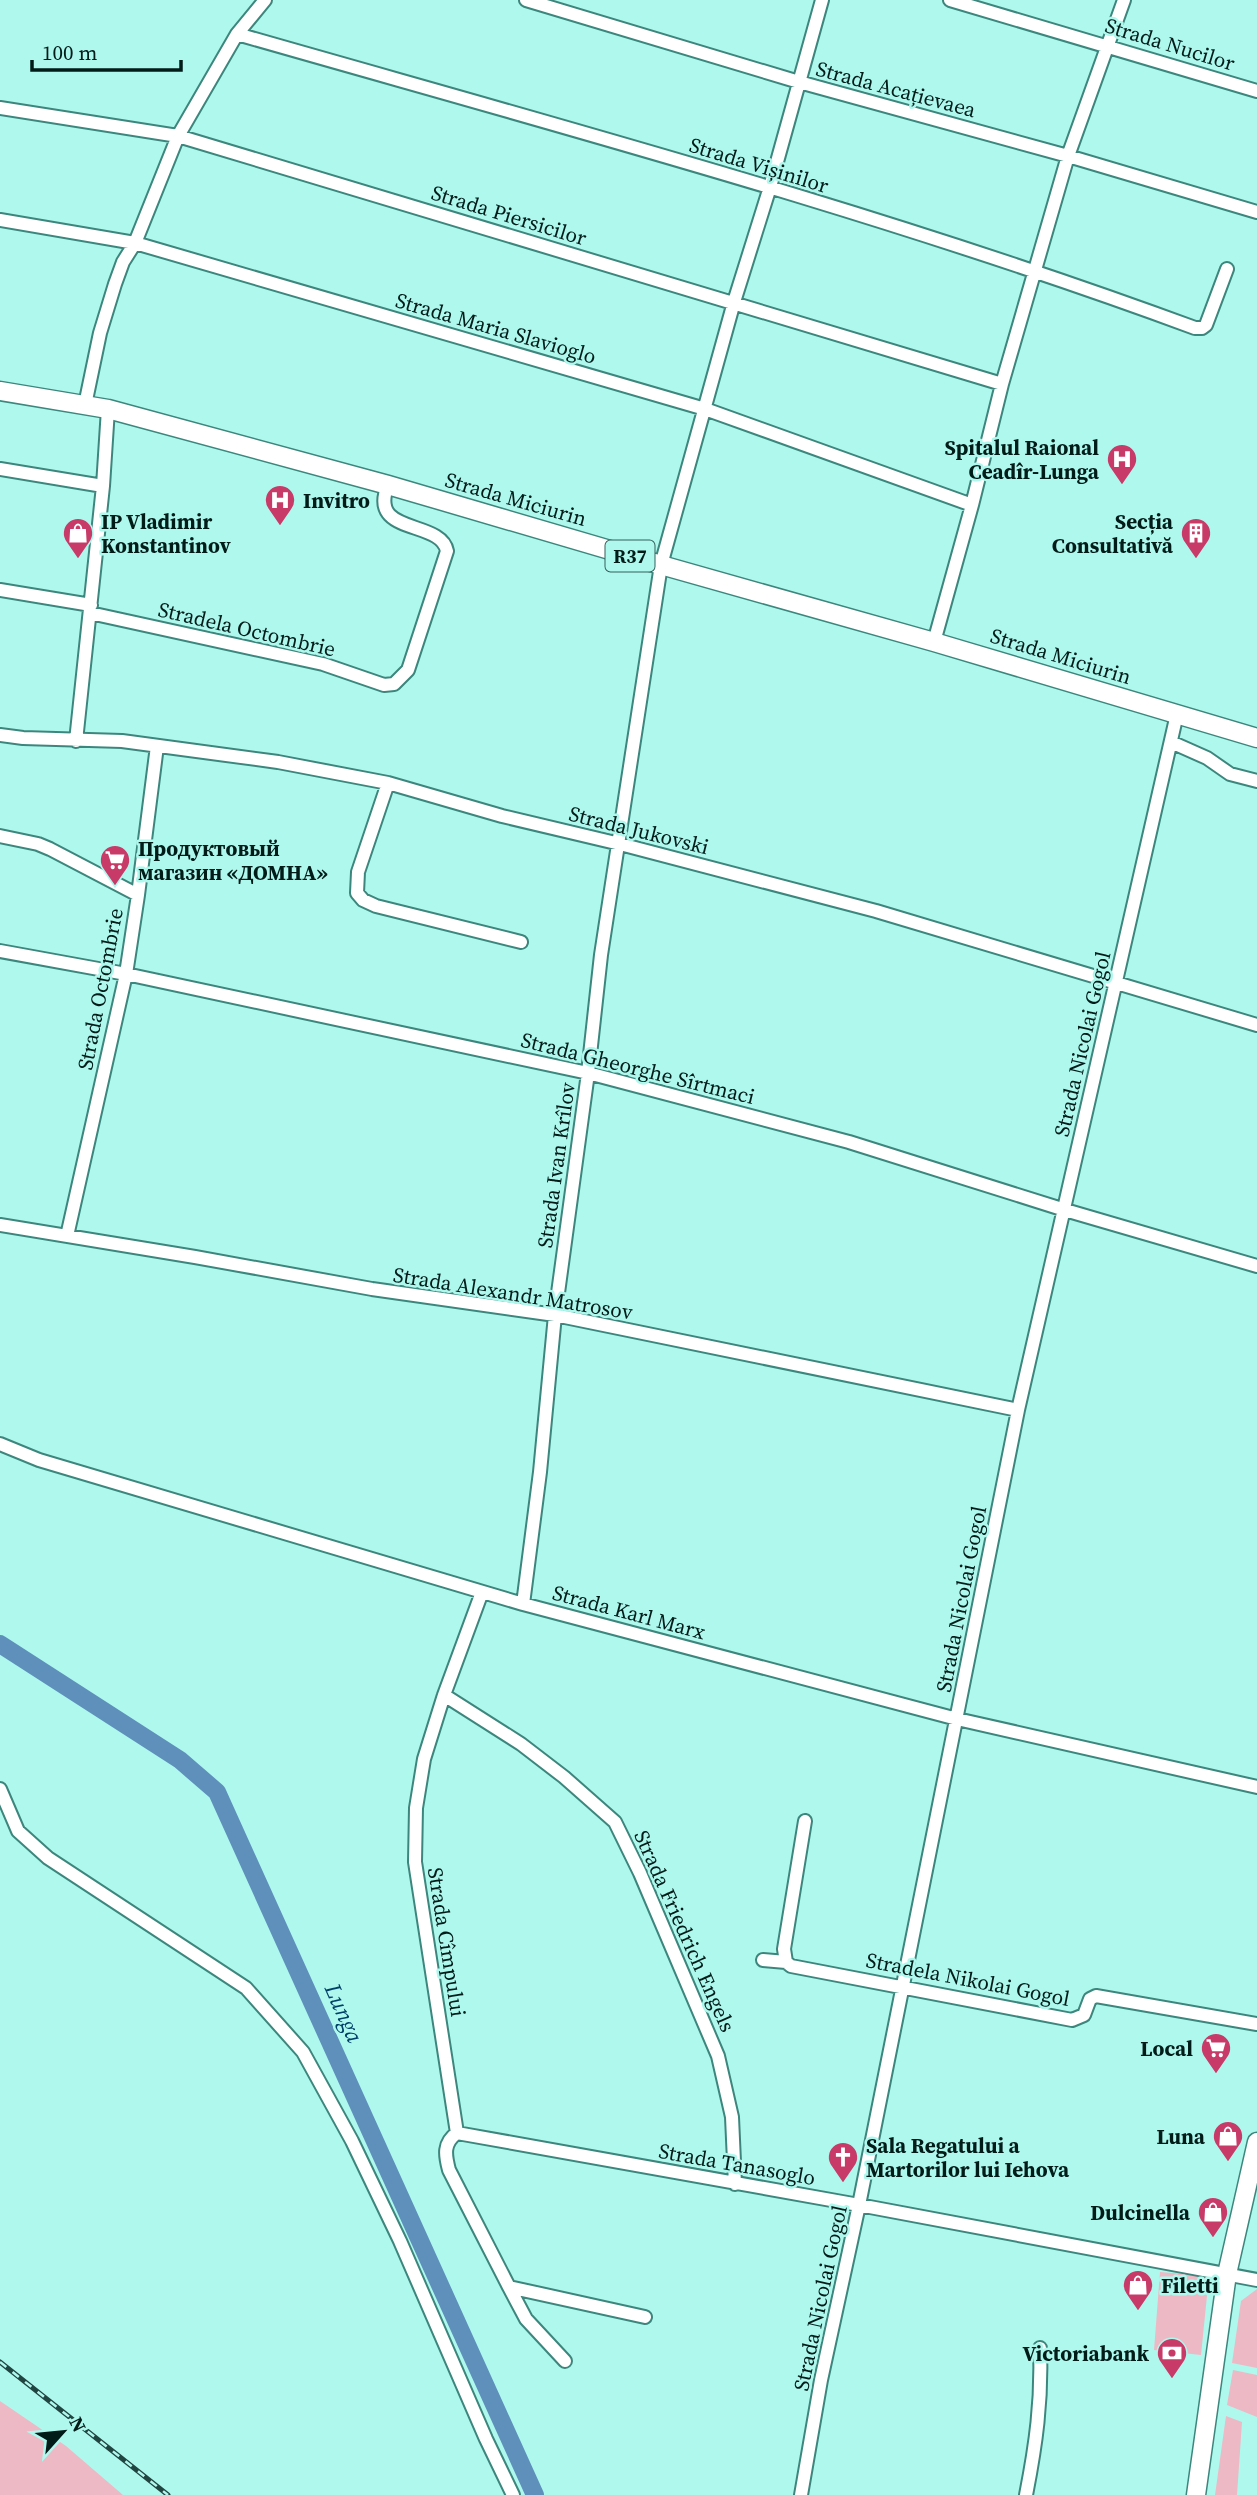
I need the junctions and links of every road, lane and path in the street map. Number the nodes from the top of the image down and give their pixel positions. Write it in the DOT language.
graph roads {
  1 [pos="265,0"];
  2 [pos="526,0"];
  3 [pos="822,0"];
  4 [pos="950,0"];
  5 [pos="1124,0"];
  6 [pos="237,34"];
  7 [pos="1107,46"];
  8 [pos="799,82"];
  9 [pos="1257,91"];
  10 [pos="0,107"];
  11 [pos="178,136"];
  12 [pos="1068,156"];
  13 [pos="770,187"];
  14 [pos="1257,212"];
  15 [pos="0,220"];
  16 [pos="135,243"];
  17 [pos="1227,269"];
  18 [pos="1035,272"];
  19 [pos="734,302"];
  20 [pos="1002,384"];
  21 [pos="0,391"];
  22 [pos="85,404"];
  23 [pos="107,409"];
  24 [pos="705,409"];
  25 [pos="0,469"];
  26 [pos="103,485"];
  27 [pos="388,485"];
  28 [pos="972,505"];
  29 [pos="661,565"];
  30 [pos="0,590"];
  31 [pos="91,609"];
  32 [pos="934,642"];
  33 [pos="1177,714"];
  34 [pos="0,735"];
  35 [pos="1257,738"];
  36 [pos="76,741"];
  37 [pos="1171,743"];
  38 [pos="157,746"];
  39 [pos="1257,781"];
  40 [pos="388,783"];
  41 [pos="0,836"];
  42 [pos="620,844"];
  43 [pos="138,895"];
  44 [pos="522,942"];
  45 [pos="0,951"];
  46 [pos="126,974"];
  47 [pos="1116,984"];
  48 [pos="1257,1025"];
  49 [pos="588,1073"];
  50 [pos="1065,1210"];
  51 [pos="0,1225"];
  52 [pos="67,1236"];
  53 [pos="1257,1266"];
  54 [pos="555,1315"];
  55 [pos="1018,1410"];
  56 [pos="0,1444"];
  57 [pos="482,1592"];
  58 [pos="523,1604"];
  59 [pos="444,1695"];
  60 [pos="957,1719"];
  61 [pos="1257,1787"];
  62 [pos="0,1789"];
  63 [pos="805,1821"];
  64 [pos="763,1960"];
  65 [pos="786,1962"];
  66 [pos="902,1987"];
  67 [pos="1257,2024"];
  68 [pos="457,2133"];
  69 [pos="1257,2142"];
  70 [pos="735,2184"];
  71 [pos="859,2205"];
  72 [pos="1227,2274"];
  73 [pos="1257,2280"];
  74 [pos="509,2287"];
  75 [pos="645,2317"];
  76 [pos="1041,2348"];
  77 [pos="565,2361"];
  78 [pos="513,2495"];
  79 [pos="802,2495"];
  80 [pos="1026,2495"];
  81 [pos="1196,2495"];
  1 -- 6 [label="street"];
  2 -- 8 [label="street, Strada Acațievaea"];
  3 -- 8 [label="street, Strada Ivan Krîlov"];
  4 -- 7 [label="street, Strada Nucilor"];
  5 -- 7 [label="street"];
  6 -- 11 [label="street"];
  6 -- 13 [label="street, Strada Vișinilor"];
  7 -- 9 [label="street, Strada Nucilor"];
  7 -- 12 [label="street"];
  8 -- 12 [label="street, Strada Acațievaea"];
  8 -- 13 [label="street, Strada Ivan Krîlov"];
  10 -- 11 [label="street, Strada Piersicilor"];
  11 -- 16 [label="street"];
  11 -- 19 [label="street, Strada Piersicilor"];
  12 -- 14 [label="street, Strada Acațievaea"];
  12 -- 18 [label="street"];
  13 -- 18 [label="street, Strada Vișinilor"];
  13 -- 19 [label="street, Strada Ivan Krîlov"];
  15 -- 16 [label="street, Strada Maria Slavioglo"];
  16 -- 22 [label="street"];
  16 -- 24 [label="street, Strada Maria Slavioglo"];
  17 -- 18 [label="street, Strada Vișinilor"];
  18 -- 20 [label="street"];
  19 -- 20 [label="street, Strada Piersicilor"];
  19 -- 24 [label="street, Strada Ivan Krîlov"];
  20 -- 28 [label="street"];
  21 -- 22 [label="main road, Strada Miciurin / R37"];
  22 -- 23 [label="main road, Strada Miciurin / R37"];
  23 -- 26 [label="street"];
  23 -- 27 [label="main road, Strada Miciurin / R37"];
  24 -- 28 [label="street, Strada Maria Slavioglo"];
  24 -- 29 [label="street, Strada Ivan Krîlov"];
  25 -- 26 [label="street"];
  26 -- 31 [label="street"];
  27 -- 29 [label="main road, Strada Miciurin / R37"];
  27 -- 31 [label="street, Stradela Octombrie"];
  28 -- 32 [label="street"];
  29 -- 32 [label="main road, Strada Miciurin / R37"];
  29 -- 42 [label="street, Strada Ivan Krîlov"];
  30 -- 31 [label="street, Stradela Octombrie"];
  31 -- 36 [label="street"];
  32 -- 33 [label="main road, Strada Miciurin / R37"];
  33 -- 35 [label="main road, Strada Miciurin / R37"];
  33 -- 37 [label="street, Strada Nicolai Gogol"];
  34 -- 36 [label="street, Strada Jukovski"];
  36 -- 38 [label="street, Strada Jukovski"];
  37 -- 39 [label="street"];
  37 -- 47 [label="street, Strada Nicolai Gogol"];
  38 -- 40 [label="street, Strada Jukovski"];
  38 -- 43 [label="street, Strada Octombrie"];
  40 -- 42 [label="street, Strada Jukovski"];
  40 -- 44 [label="street"];
  41 -- 43 [label="street"];
  42 -- 47 [label="street, Strada Jukovski"];
  42 -- 49 [label="street, Strada Ivan Krîlov"];
  43 -- 46 [label="street, Strada Octombrie"];
  45 -- 46 [label="street, Strada Gheorghe Sîrtmaci"];
  46 -- 49 [label="street, Strada Gheorghe Sîrtmaci"];
  46 -- 52 [label="street, Strada Octombrie"];
  47 -- 48 [label="street, Strada Jukovski"];
  47 -- 50 [label="street, Strada Nicolai Gogol"];
  49 -- 50 [label="street, Strada Gheorghe Sîrtmaci"];
  49 -- 54 [label="street, Strada Ivan Krîlov"];
  50 -- 53 [label="street, Strada Gheorghe Sîrtmaci"];
  50 -- 55 [label="street, Strada Nicolai Gogol"];
  51 -- 52 [label="street, Strada Alexandr Matrosov"];
  52 -- 54 [label="street, Strada Alexandr Matrosov"];
  54 -- 55 [label="street, Strada Alexandr Matrosov"];
  54 -- 58 [label="street, Strada Ivan Krîlov"];
  55 -- 60 [label="street, Strada Nicolai Gogol"];
  56 -- 57 [label="street, Strada Karl Marx"];
  57 -- 58 [label="street, Strada Karl Marx"];
  57 -- 59 [label="street, Strada Cîmpului"];
  58 -- 60 [label="street, Strada Karl Marx"];
  59 -- 68 [label="street, Strada Cîmpului"];
  59 -- 70 [label="street, Strada Friedrich Engels"];
  60 -- 61 [label="street, Strada Karl Marx"];
  60 -- 66 [label="street, Strada Nicolai Gogol"];
  62 -- 78 [label="street"];
  63 -- 65 [label="street"];
  64 -- 65 [label="street, Stradela Nikolai Gogol"];
  65 -- 66 [label="street, Stradela Nikolai Gogol"];
  66 -- 67 [label="street, Stradela Nikolai Gogol"];
  66 -- 71 [label="street, Strada Nicolai Gogol"];
  68 -- 70 [label="street, Strada Tanasoglo"];
  68 -- 74 [label="street, Strada Cîmpului"];
  69 -- 72 [label="main road"];
  70 -- 71 [label="street, Strada Tanasoglo"];
  71 -- 72 [label="street, Strada Tanasoglo"];
  71 -- 79 [label="street, Strada Nicolai Gogol"];
  72 -- 73 [label="street, Strada Tanasoglo"];
  72 -- 81 [label="main road"];
  74 -- 75 [label="street"];
  74 -- 77 [label="street, Strada Cîmpului"];
  76 -- 80 [label="street"];
}
